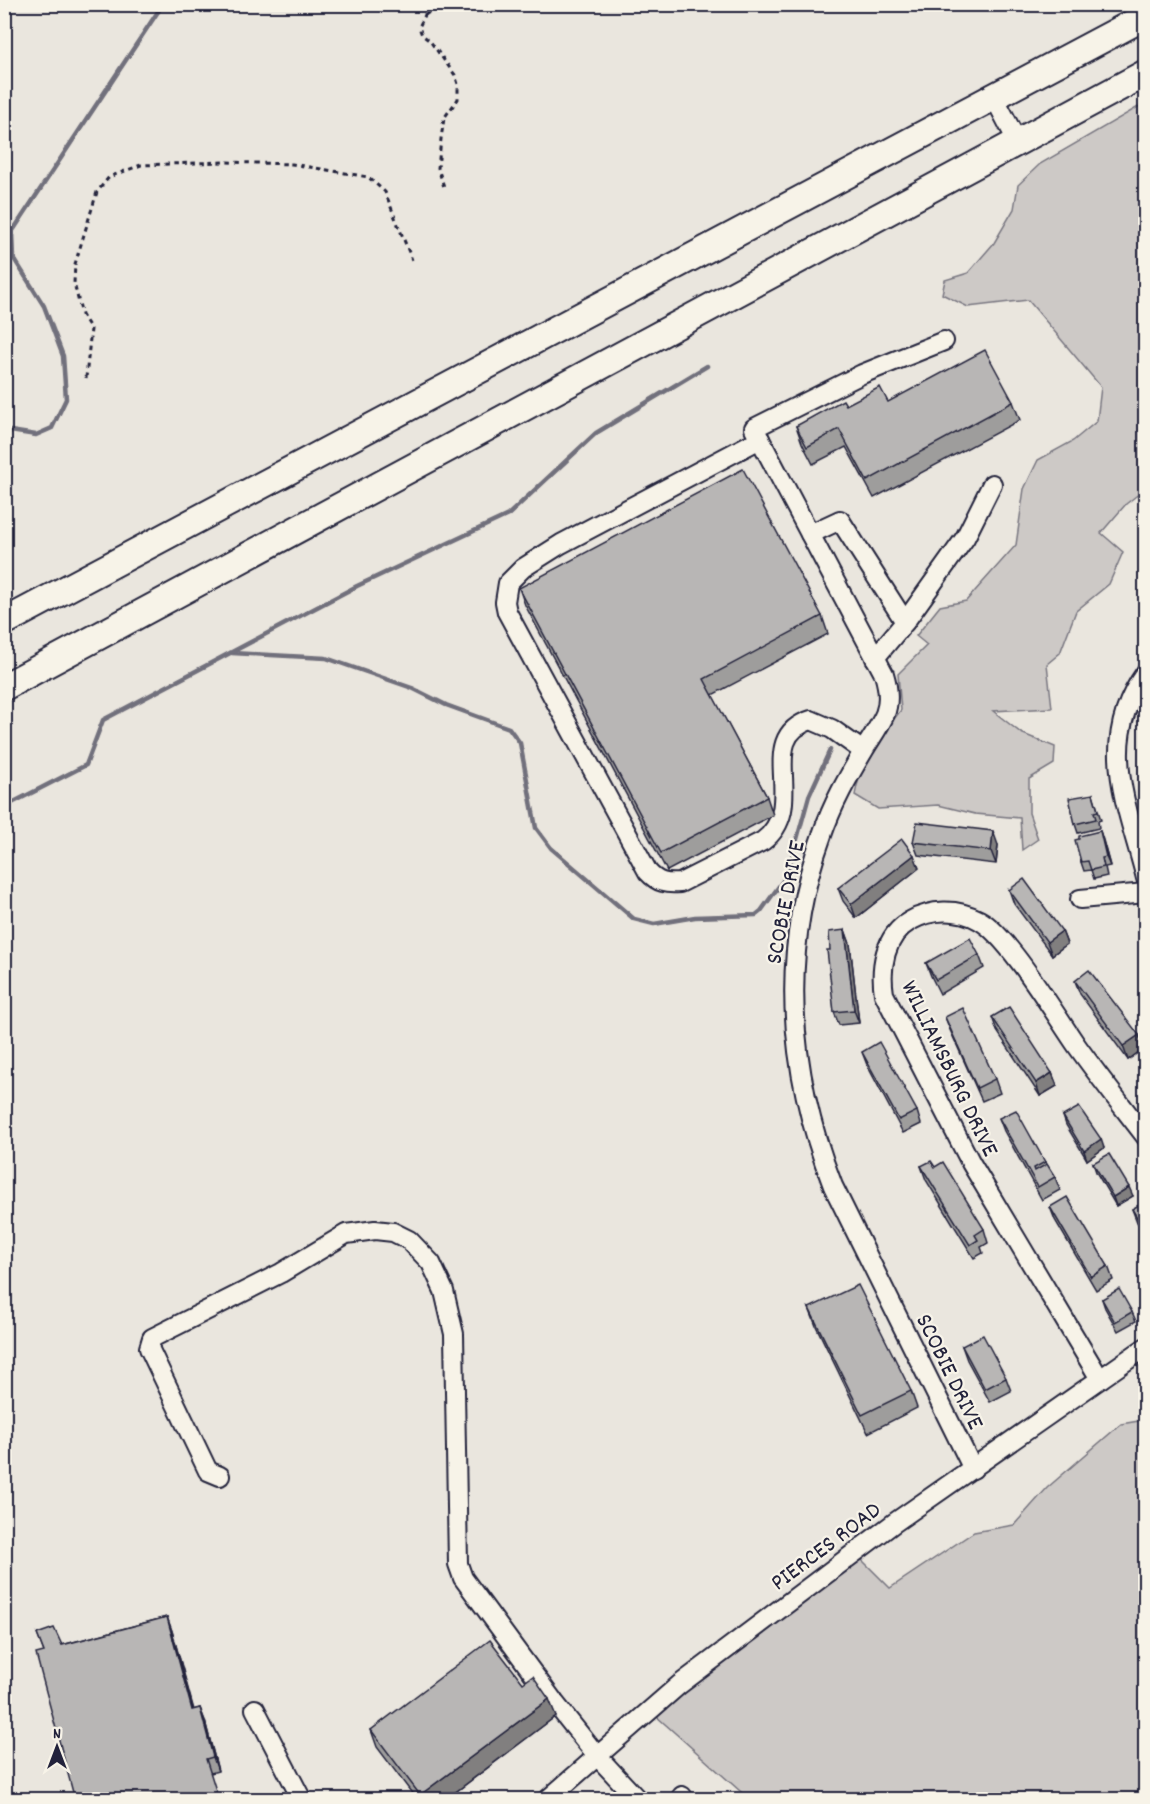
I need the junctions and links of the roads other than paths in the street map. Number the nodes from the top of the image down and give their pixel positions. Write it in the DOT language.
graph roads {
  1 [pos="1146,16"];
  2 [pos="1146,73"];
  3 [pos="993,96"];
  4 [pos="1017,141"];
  5 [pos="944,341"];
  6 [pos="757,434"];
  7 [pos="992,484"];
  8 [pos="810,534"];
  9 [pos="4,622"];
  10 [pos="904,622"];
  11 [pos="876,658"];
  12 [pos="1146,672"];
  13 [pos="4,687"];
  14 [pos="863,751"];
  15 [pos="1146,878"];
  16 [pos="1146,893"];
  17 [pos="1080,899"];
  18 [pos="1146,1137"];
  19 [pos="1146,1347"];
  20 [pos="1100,1379"];
  21 [pos="973,1469"];
  22 [pos="220,1476"];
  23 [pos="255,1709"];
  24 [pos="598,1757"];
  25 [pos="637,1798"];
  26 [pos="302,1800"];
  27 [pos="547,1800"];
  28 [pos="679,1800"];
  29 [pos="685,1800"];
  1 -- 3 [label="highway"];
  2 -- 4 [label="highway"];
  3 -- 4 [label="street"];
  3 -- 9 [label="highway"];
  4 -- 13 [label="highway"];
  5 -- 6 [label="street"];
  6 -- 8 [label="street, SCOBIE DRIVE"];
  6 -- 14 [label="street"];
  7 -- 10 [label="street"];
  8 -- 10 [label="street"];
  8 -- 11 [label="street, SCOBIE DRIVE"];
  10 -- 11 [label="street"];
  11 -- 14 [label="street, SCOBIE DRIVE"];
  12 -- 15 [label="street"];
  14 -- 21 [label="street, SCOBIE DRIVE"];
  16 -- 17 [label="street"];
  18 -- 20 [label="street, WILLIAMSBURG DRIVE"];
  19 -- 20 [label="street, PIERCES ROAD"];
  20 -- 21 [label="street, PIERCES ROAD"];
  21 -- 24 [label="street, PIERCES ROAD"];
  22 -- 24 [label="street"];
  23 -- 26 [label="street"];
  24 -- 25 [label="street"];
  24 -- 27 [label="street, PIERCES ROAD"];
  28 -- 29 [label="street"];
}
